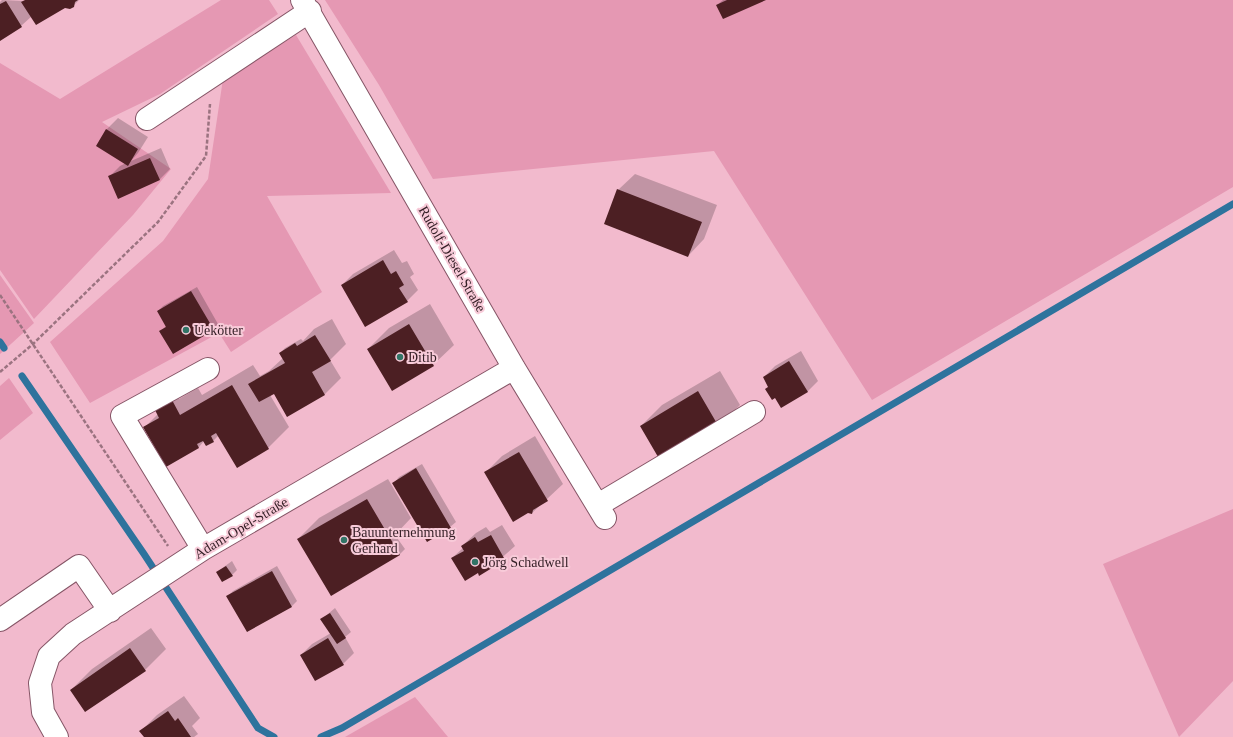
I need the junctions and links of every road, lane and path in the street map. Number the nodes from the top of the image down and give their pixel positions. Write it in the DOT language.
graph roads {
  1 [pos="306,5"];
  2 [pos="213,76"];
  3 [pos="147,119"];
  4 [pos="0,295"];
  5 [pos="33,344"];
  6 [pos="514,368"];
  7 [pos="208,369"];
  8 [pos="0,372"];
  9 [pos="754,412"];
  10 [pos="203,549"];
  11 [pos="180,564"];
  12 [pos="110,611"];
  13 [pos="0,620"];
  14 [pos="57,737"];
  1 -- 2 [label="street"];
  1 -- 6 [label="street, Rudolf-Diesel-Straße"];
  2 -- 3 [label="street"];
  2 -- 5 [label="path"];
  4 -- 5 [label="path"];
  5 -- 8 [label="path"];
  5 -- 11 [label="path"];
  6 -- 9 [label="street, Rudolf-Diesel-Straße"];
  6 -- 10 [label="street, Adam-Opel-Straße"];
  7 -- 10 [label="street"];
  10 -- 11 [label="street, Adam-Opel-Straße"];
  11 -- 12 [label="street, Adam-Opel-Straße"];
  12 -- 13 [label="street"];
  12 -- 14 [label="street, Adam-Opel-Straße"];
}
